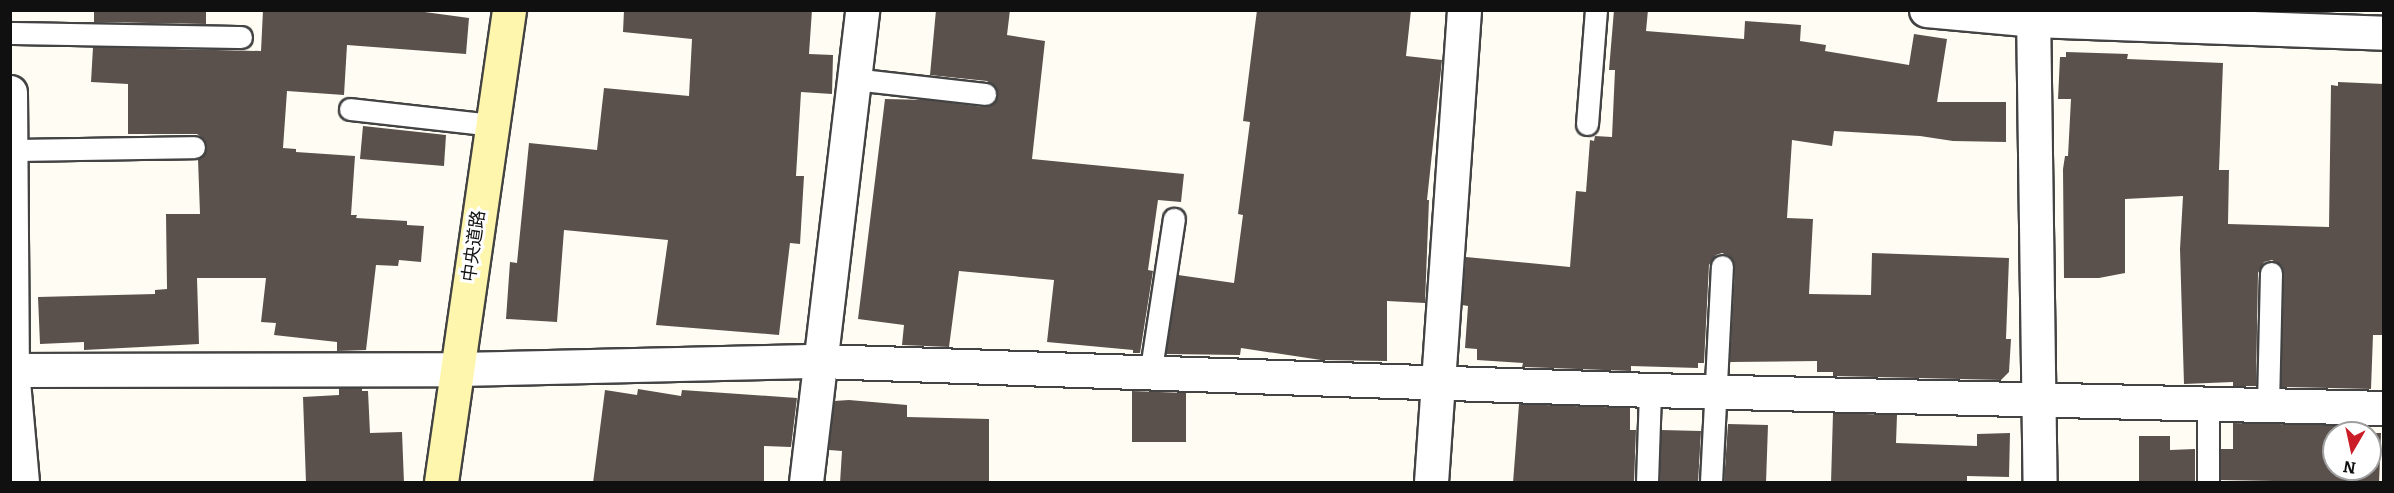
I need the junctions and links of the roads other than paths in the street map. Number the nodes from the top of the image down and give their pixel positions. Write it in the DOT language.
graph roads {
  1 [pos="509,10"];
  2 [pos="862,10"];
  3 [pos="1464,10"];
  4 [pos="1596,10"];
  5 [pos="1926,10"];
  6 [pos="2033,15"];
  7 [pos="10,33"];
  8 [pos="2384,33"];
  9 [pos="241,38"];
  10 [pos="854,79"];
  11 [pos="10,92"];
  12 [pos="985,94"];
  13 [pos="350,109"];
  14 [pos="1587,124"];
  15 [pos="492,125"];
  16 [pos="194,147"];
  17 [pos="11,150"];
  18 [pos="1174,219"];
  19 [pos="1722,266"];
  20 [pos="2271,273"];
  21 [pos="821,361"];
  22 [pos="457,369"];
  23 [pos="11,370"];
  24 [pos="1150,375"];
  25 [pos="1437,381"];
  26 [pos="1650,390"];
  27 [pos="1715,392"];
  28 [pos="2038,399"];
  29 [pos="2208,404"];
  30 [pos="2268,405"];
  31 [pos="2384,408"];
  32 [pos="22,483"];
  33 [pos="441,483"];
  34 [pos="806,483"];
  35 [pos="1431,483"];
  36 [pos="1647,483"];
  37 [pos="1711,483"];
  38 [pos="2040,483"];
  39 [pos="2208,483"];
  1 -- 15 [label="main road, 中央道路"];
  2 -- 10 [label="street"];
  3 -- 25 [label="street"];
  4 -- 14 [label="lane"];
  5 -- 6 [label="street"];
  6 -- 8 [label="street"];
  6 -- 28 [label="street"];
  7 -- 9 [label="lane"];
  10 -- 12 [label="lane"];
  10 -- 21 [label="street"];
  11 -- 17 [label="street"];
  13 -- 15 [label="lane"];
  15 -- 22 [label="main road, 中央道路"];
  16 -- 17 [label="lane"];
  17 -- 23 [label="street"];
  18 -- 24 [label="lane"];
  19 -- 27 [label="lane"];
  20 -- 30 [label="lane"];
  21 -- 22 [label="street"];
  21 -- 24 [label="street"];
  21 -- 34 [label="street"];
  22 -- 23 [label="street"];
  22 -- 33 [label="main road, 中央道路"];
  23 -- 32 [label="street"];
  24 -- 25 [label="street"];
  25 -- 26 [label="street"];
  25 -- 35 [label="street"];
  26 -- 27 [label="street"];
  26 -- 36 [label="lane"];
  27 -- 28 [label="street"];
  27 -- 37 [label="lane"];
  28 -- 29 [label="street"];
  28 -- 38 [label="street"];
  29 -- 30 [label="street"];
  29 -- 39 [label="lane"];
  30 -- 31 [label="street"];
}
